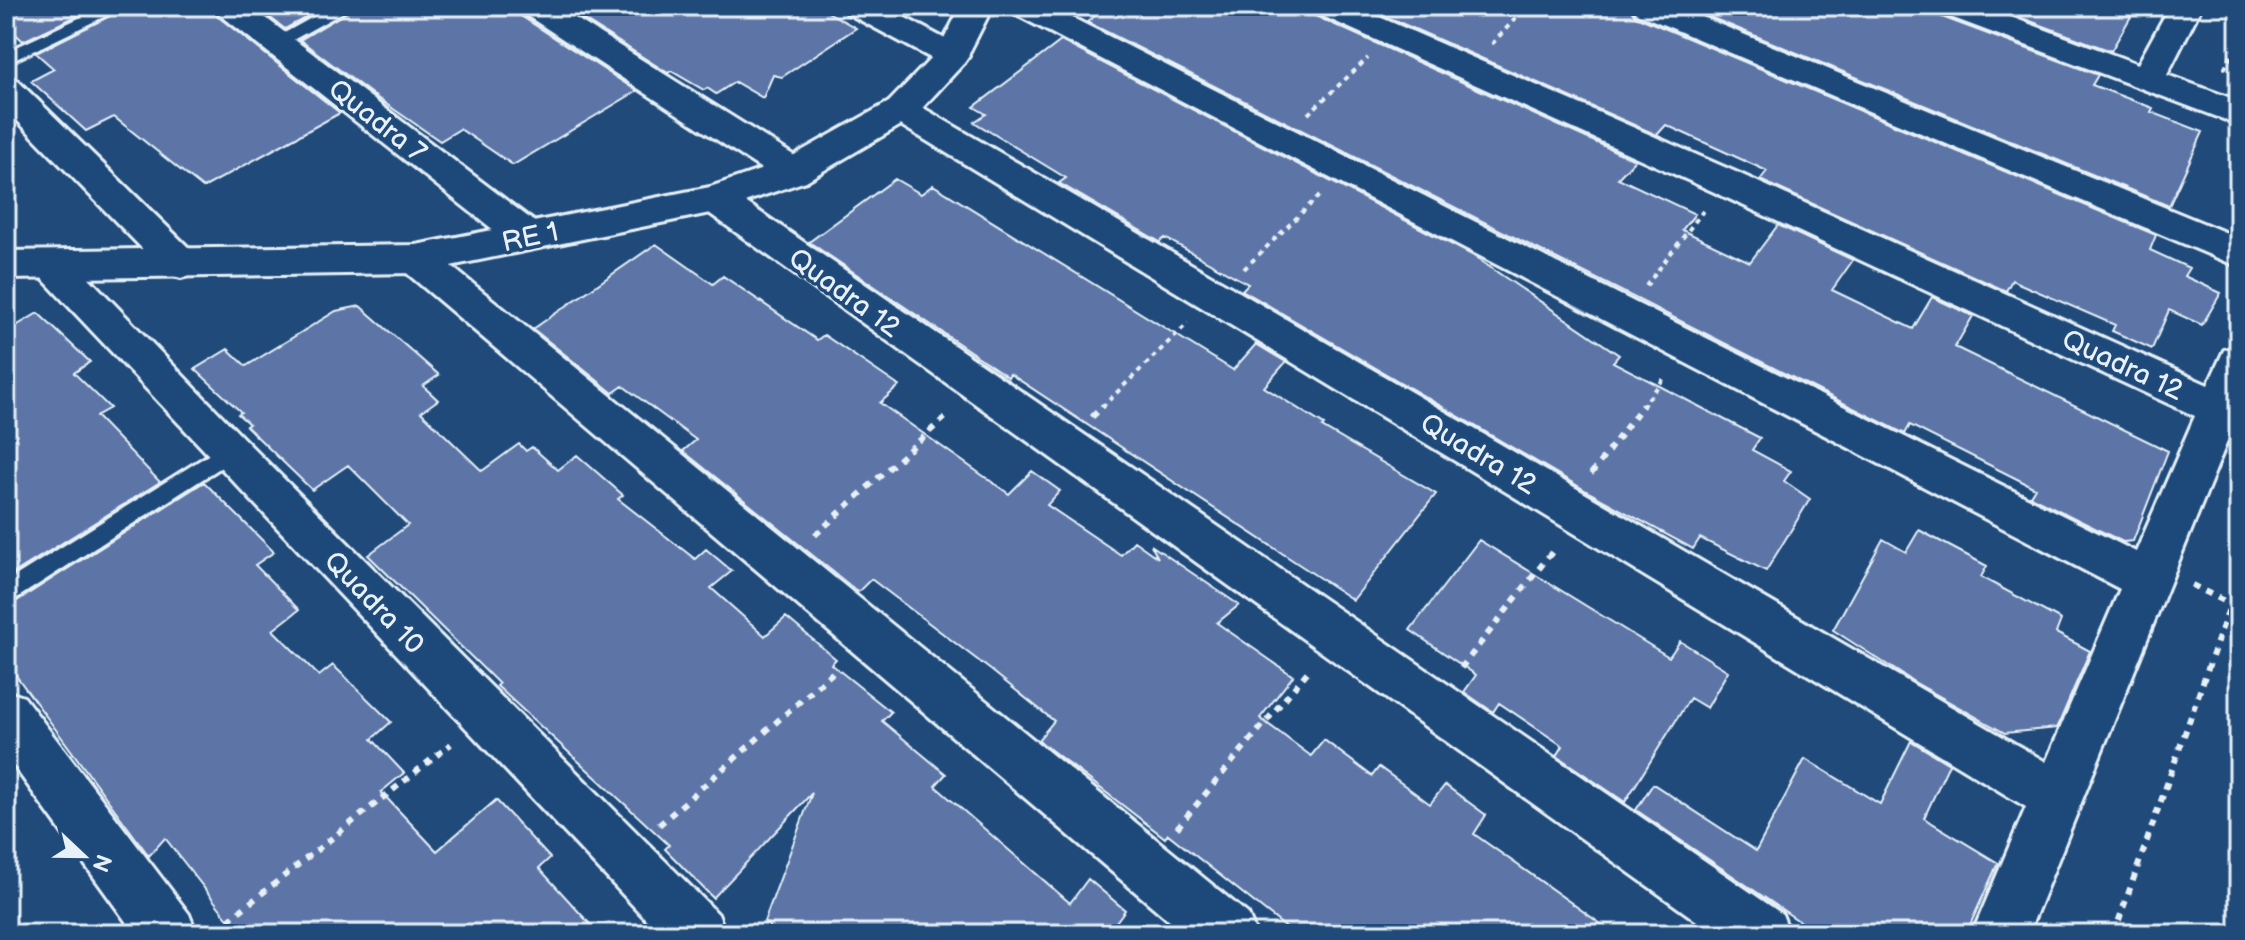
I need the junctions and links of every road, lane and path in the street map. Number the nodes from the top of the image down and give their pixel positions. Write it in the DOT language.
graph roads {
  1 [pos="118,6"];
  2 [pos="229,6"];
  3 [pos="346,6"];
  4 [pos="534,6"];
  5 [pos="858,6"];
  6 [pos="977,6"];
  7 [pos="1024,6"];
  8 [pos="1327,6"];
  9 [pos="1527,6"];
  10 [pos="1647,6"];
  11 [pos="1951,6"];
  12 [pos="2186,6"];
  13 [pos="1392,36"];
  14 [pos="2239,40"];
  15 [pos="278,41"];
  16 [pos="952,56"];
  17 [pos="6,59"];
  18 [pos="1469,68"];
  19 [pos="2239,75"];
  20 [pos="2147,80"];
  21 [pos="6,89"];
  22 [pos="901,110"];
  23 [pos="2239,114"];
  24 [pos="1281,140"];
  25 [pos="793,172"];
  26 [pos="1344,172"];
  27 [pos="1725,182"];
  28 [pos="715,199"];
  29 [pos="527,236"];
  30 [pos="2239,253"];
  31 [pos="416,259"];
  32 [pos="181,264"];
  33 [pos="6,265"];
  34 [pos="55,267"];
  35 [pos="1215,297"];
  36 [pos="1624,315"];
  37 [pos="1688,348"];
  38 [pos="2239,361"];
  39 [pos="978,388"];
  40 [pos="2218,408"];
  41 [pos="1061,447"];
  42 [pos="229,451"];
  43 [pos="1574,510"];
  44 [pos="783,565"];
  45 [pos="2146,579"];
  46 [pos="2239,580"];
  47 [pos="6,595"];
  48 [pos="1337,635"];
  49 [pos="872,638"];
  50 [pos="1433,703"];
  51 [pos="6,714"];
  52 [pos="486,716"];
  53 [pos="2056,796"];
  54 [pos="623,857"];
  55 [pos="1146,866"];
  56 [pos="169,934"];
  57 [pos="211,934"];
  58 [pos="698,934"];
  59 [pos="1228,934"];
  60 [pos="1762,934"];
  61 [pos="2000,934"];
  62 [pos="2114,934"];
  1 -- 17 [label="lane"];
  2 -- 15 [label="street, Quadra 7"];
  3 -- 15 [label="lane"];
  4 -- 25 [label="street"];
  5 -- 16 [label="street"];
  6 -- 16 [label="street, RE 1"];
  7 -- 24 [label="street"];
  8 -- 13 [label="street, Quadra 12"];
  9 -- 18 [label="path"];
  10 -- 30 [label="street"];
  11 -- 20 [label="street"];
  12 -- 20 [label="street"];
  13 -- 18 [label="street, Quadra 12"];
  13 -- 24 [label="path"];
  14 -- 19 [label="path"];
  15 -- 29 [label="street, Quadra 7"];
  16 -- 22 [label="street, RE 1"];
  18 -- 27 [label="street, Quadra 12"];
  20 -- 23 [label="street"];
  21 -- 32 [label="street"];
  22 -- 25 [label="street, RE 1"];
  22 -- 35 [label="street, Quadra 12"];
  24 -- 26 [label="street"];
  25 -- 28 [label="street, RE 1"];
  26 -- 35 [label="path"];
  26 -- 36 [label="street"];
  27 -- 36 [label="path"];
  27 -- 40 [label="street, Quadra 12"];
  28 -- 29 [label="street, RE 1"];
  28 -- 39 [label="street, Quadra 12"];
  29 -- 31 [label="street, RE 1"];
  31 -- 32 [label="street, RE 1"];
  31 -- 44 [label="street"];
  32 -- 34 [label="street, RE 1"];
  33 -- 34 [label="street, RE 1"];
  34 -- 42 [label="street, Quadra 10"];
  35 -- 41 [label="path"];
  35 -- 43 [label="street, Quadra 12"];
  36 -- 37 [label="street"];
  37 -- 43 [label="path"];
  37 -- 45 [label="street"];
  38 -- 40 [label="street"];
  39 -- 41 [label="street, Quadra 12"];
  39 -- 44 [label="path"];
  40 -- 45 [label="street"];
  41 -- 48 [label="street, Quadra 12"];
  42 -- 47 [label="lane"];
  42 -- 52 [label="street, Quadra 10"];
  43 -- 50 [label="path"];
  43 -- 53 [label="street, Quadra 12"];
  44 -- 49 [label="street"];
  45 -- 53 [label="street"];
  46 -- 62 [label="path"];
  48 -- 50 [label="street, Quadra 12"];
  48 -- 55 [label="path"];
  49 -- 54 [label="path"];
  49 -- 55 [label="street"];
  50 -- 60 [label="street, Quadra 12"];
  51 -- 56 [label="street"];
  52 -- 54 [label="street, Quadra 10"];
  52 -- 57 [label="path"];
  53 -- 61 [label="street"];
  54 -- 58 [label="street, Quadra 10"];
  55 -- 59 [label="street"];
}
